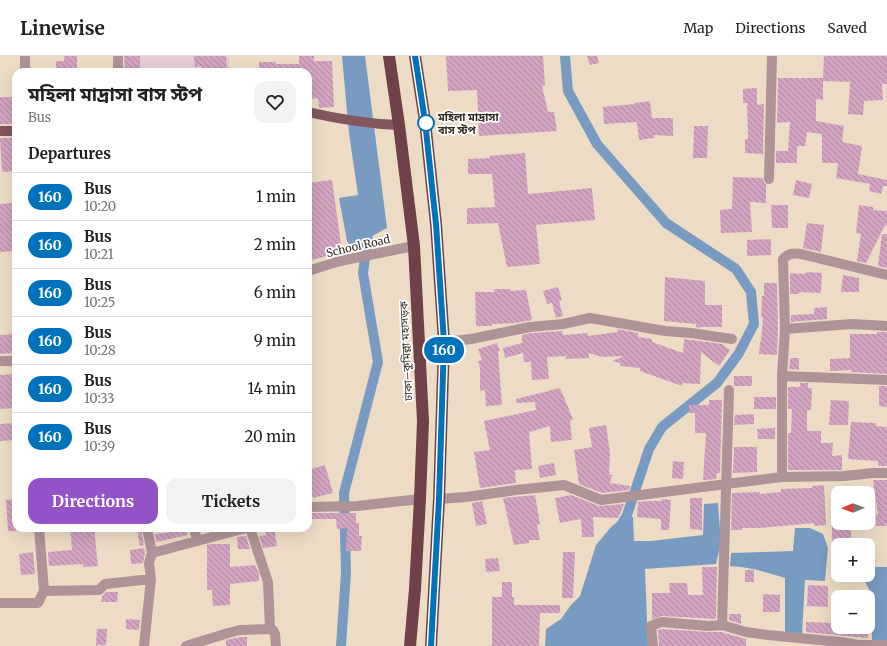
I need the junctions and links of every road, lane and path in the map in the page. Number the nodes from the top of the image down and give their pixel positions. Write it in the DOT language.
graph roads {
  1 [pos="25,56"];
  2 [pos="118,56"];
  3 [pos="389,56"];
  4 [pos="415,56"];
  5 [pos="772,56"];
  6 [pos="24,68"];
  7 [pos="118,68"];
  8 [pos="312,113"];
  9 [pos="399,125"];
  10 [pos="0,131"];
  11 [pos="12,131"];
  12 [pos="769,178"];
  13 [pos="414,246"];
  14 [pos="312,270"];
  15 [pos="887,275"];
  16 [pos="887,326"];
  17 [pos="785,329"];
  18 [pos="732,339"];
  19 [pos="444,342"];
  20 [pos="0,361"];
  21 [pos="12,361"];
  22 [pos="782,376"];
  23 [pos="887,380"];
  24 [pos="729,390"];
  25 [pos="887,473"];
  26 [pos="782,477"];
  27 [pos="725,484"];
  28 [pos="420,499"];
  29 [pos="439,499"];
  30 [pos="312,507"];
  31 [pos="39,532"];
  32 [pos="148,532"];
  33 [pos="195,532"];
  34 [pos="230,532"];
  35 [pos="251,532"];
  36 [pos="197,540"];
  37 [pos="152,553"];
  38 [pos="151,579"];
  39 [pos="44,591"];
  40 [pos="0,603"];
  41 [pos="722,625"];
  42 [pos="270,629"];
  43 [pos="887,645"];
  44 [pos="144,646"];
  45 [pos="186,646"];
  46 [pos="276,646"];
  47 [pos="410,646"];
  48 [pos="431,646"];
  49 [pos="652,646"];
  1 -- 6 [label="street"];
  2 -- 7 [label="street"];
  3 -- 9 [label="highway, ঢাকা–কুমিল্লা মহাসড়ক"];
  4 -- 19 [label="highway"];
  5 -- 12 [label="street"];
  8 -- 9 [label="main road"];
  9 -- 13 [label="highway, ঢাকা–কুমিল্লা মহাসড়ক"];
  10 -- 11 [label="main road"];
  13 -- 14 [label="street, School Road"];
  13 -- 28 [label="highway, ঢাকা–কুমিল্লা মহাসড়ক"];
  15 -- 17 [label="street"];
  16 -- 17 [label="street"];
  17 -- 22 [label="street"];
  18 -- 19 [label="street"];
  19 -- 29 [label="highway"];
  20 -- 21 [label="street"];
  22 -- 23 [label="street"];
  22 -- 26 [label="street"];
  24 -- 27 [label="street"];
  25 -- 26 [label="street"];
  26 -- 27 [label="street"];
  27 -- 29 [label="street"];
  27 -- 41 [label="street"];
  28 -- 30 [label="street"];
  28 -- 47 [label="highway, ঢাকা–কুমিল্লা মহাসড়ক"];
  29 -- 48 [label="highway"];
  31 -- 39 [label="street"];
  32 -- 37 [label="street"];
  33 -- 36 [label="street"];
  34 -- 36 [label="street"];
  35 -- 42 [label="street"];
  36 -- 37 [label="street"];
  37 -- 38 [label="street"];
  38 -- 39 [label="street"];
  38 -- 44 [label="street"];
  39 -- 40 [label="street"];
  41 -- 43 [label="street"];
  41 -- 49 [label="street"];
  42 -- 45 [label="street"];
  42 -- 46 [label="street"];
}
